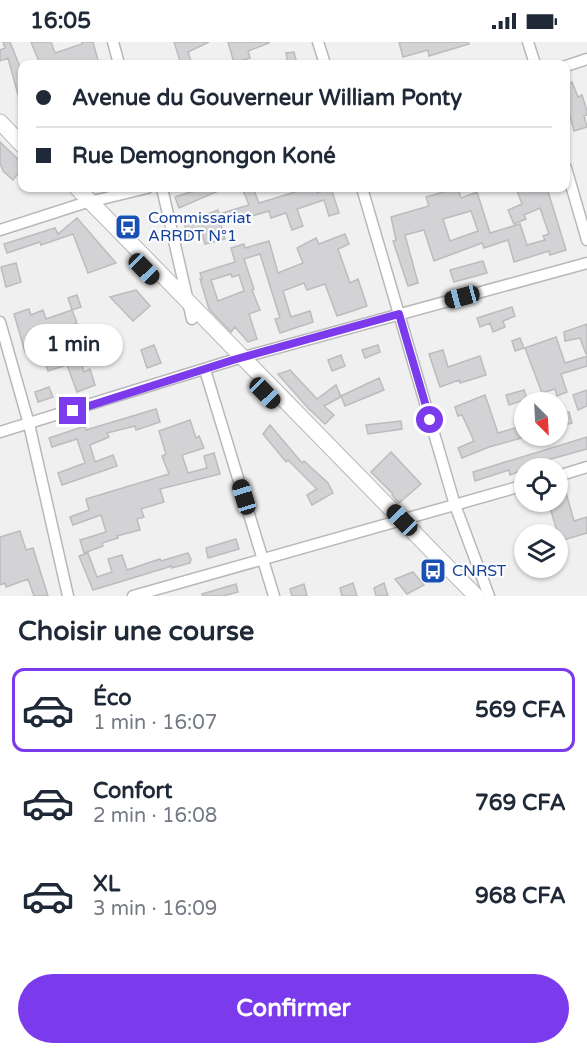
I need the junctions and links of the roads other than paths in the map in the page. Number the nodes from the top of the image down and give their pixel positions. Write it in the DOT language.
graph roads {
  1 [pos="113,42"];
  2 [pos="318,42"];
  3 [pos="528,42"];
  4 [pos="587,59"];
  5 [pos="118,60"];
  6 [pos="324,60"];
  7 [pos="534,60"];
  8 [pos="570,65"];
  9 [pos="0,109"];
  10 [pos="0,122"];
  11 [pos="18,128"];
  12 [pos="18,141"];
  13 [pos="570,182"];
  14 [pos="70,192"];
  15 [pos="79,192"];
  16 [pos="130,192"];
  17 [pos="163,192"];
  18 [pos="363,192"];
  19 [pos="85,203"];
  20 [pos="0,230"];
  21 [pos="587,240"];
  22 [pos="587,263"];
  23 [pos="186,299"];
  24 [pos="399,314"];
  25 [pos="192,319"];
  26 [pos="0,322"];
  27 [pos="238,359"];
  28 [pos="206,370"];
  29 [pos="29,424"];
  30 [pos="0,432"];
  31 [pos="587,467"];
  32 [pos="568,473"];
  33 [pos="514,488"];
  34 [pos="455,505"];
  35 [pos="398,522"];
  36 [pos="263,560"];
  37 [pos="68,596"];
  38 [pos="133,596"];
  39 [pos="274,596"];
  40 [pos="463,596"];
  41 [pos="476,596"];
  42 [pos="489,596"];
  1 -- 5 [label="street"];
  2 -- 6 [label="street"];
  3 -- 7 [label="street"];
  4 -- 8 [label="street"];
  9 -- 11 [label="main road"];
  10 -- 12 [label="main road"];
  13 -- 21 [label="street"];
  14 -- 19 [label="main road"];
  15 -- 19 [label="main road"];
  16 -- 19 [label="street"];
  17 -- 23 [label="street"];
  18 -- 24 [label="street"];
  19 -- 20 [label="street"];
  19 -- 23 [label="main road"];
  19 -- 25 [label="main road"];
  22 -- 24 [label="street"];
  23 -- 25 [label="street"];
  23 -- 27 [label="main road"];
  24 -- 27 [label="street"];
  24 -- 34 [label="street"];
  25 -- 27 [label="main road"];
  26 -- 29 [label="street"];
  27 -- 28 [label="street"];
  27 -- 35 [label="main road"];
  28 -- 29 [label="street"];
  28 -- 36 [label="street"];
  29 -- 30 [label="street"];
  29 -- 37 [label="street"];
  31 -- 32 [label="street"];
  33 -- 34 [label="street"];
  34 -- 35 [label="street"];
  34 -- 42 [label="street"];
  35 -- 36 [label="street"];
  35 -- 40 [label="main road"];
  35 -- 41 [label="main road"];
  36 -- 38 [label="street"];
  36 -- 39 [label="street"];
}
